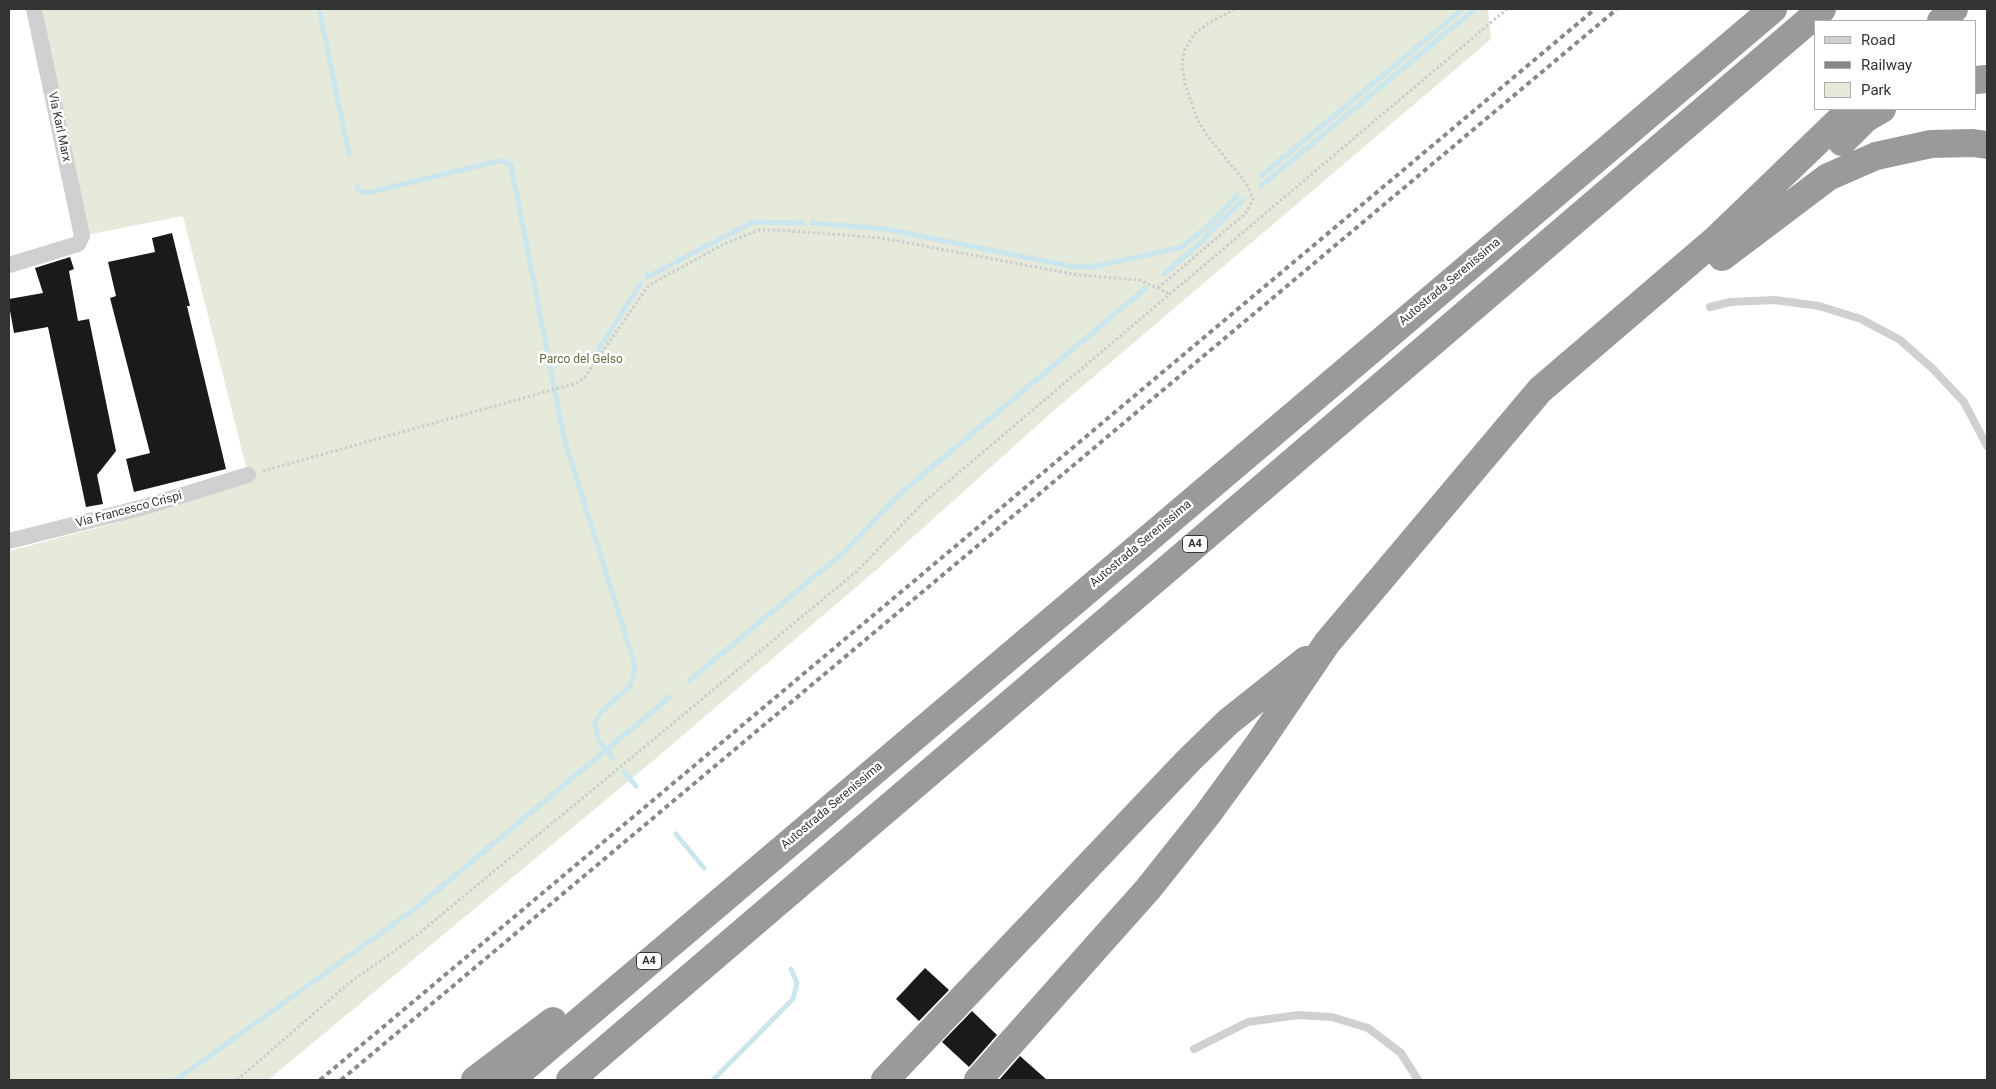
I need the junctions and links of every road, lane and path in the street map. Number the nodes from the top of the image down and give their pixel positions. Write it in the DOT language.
graph roads {
  1 [pos="34,9"];
  2 [pos="1235,9"];
  3 [pos="1507,9"];
  4 [pos="1773,9"];
  5 [pos="1822,9"];
  6 [pos="1954,9"];
  7 [pos="1942,20"];
  8 [pos="1851,110"];
  9 [pos="1880,110"];
  10 [pos="1987,145"];
  11 [pos="1722,257"];
  12 [pos="9,265"];
  13 [pos="1158,288"];
  14 [pos="1170,294"];
  15 [pos="1710,307"];
  16 [pos="1987,446"];
  17 [pos="248,475"];
  18 [pos="1457,490"];
  19 [pos="9,542"];
  20 [pos="1327,643"];
  21 [pos="789,842"];
  22 [pos="1194,1049"];
  23 [pos="237,1080"];
  24 [pos="474,1080"];
  25 [pos="510,1080"];
  26 [pos="570,1080"];
  27 [pos="886,1080"];
  28 [pos="978,1080"];
  29 [pos="1418,1080"];
  1 -- 12 [label="street, Via Karl Marx"];
  2 -- 13 [label="path"];
  3 -- 14 [label="path"];
  4 -- 21 [label="highway, Autostrada Serenissima / A4"];
  5 -- 26 [label="highway, A4"];
  6 -- 7 [label="highway"];
  8 -- 18 [label="highway"];
  9 -- 11 [label="highway"];
  10 -- 11 [label="highway"];
  11 -- 18 [label="highway"];
  13 -- 14 [label="path"];
  13 -- 17 [label="path"];
  14 -- 23 [label="path"];
  15 -- 16 [label="lane"];
  17 -- 19 [label="street, Via Francesco Crispi"];
  18 -- 20 [label="highway"];
  20 -- 27 [label="highway"];
  20 -- 28 [label="highway"];
  21 -- 24 [label="highway"];
  21 -- 25 [label="highway, Autostrada Serenissima / A4"];
  22 -- 29 [label="lane"];
}
